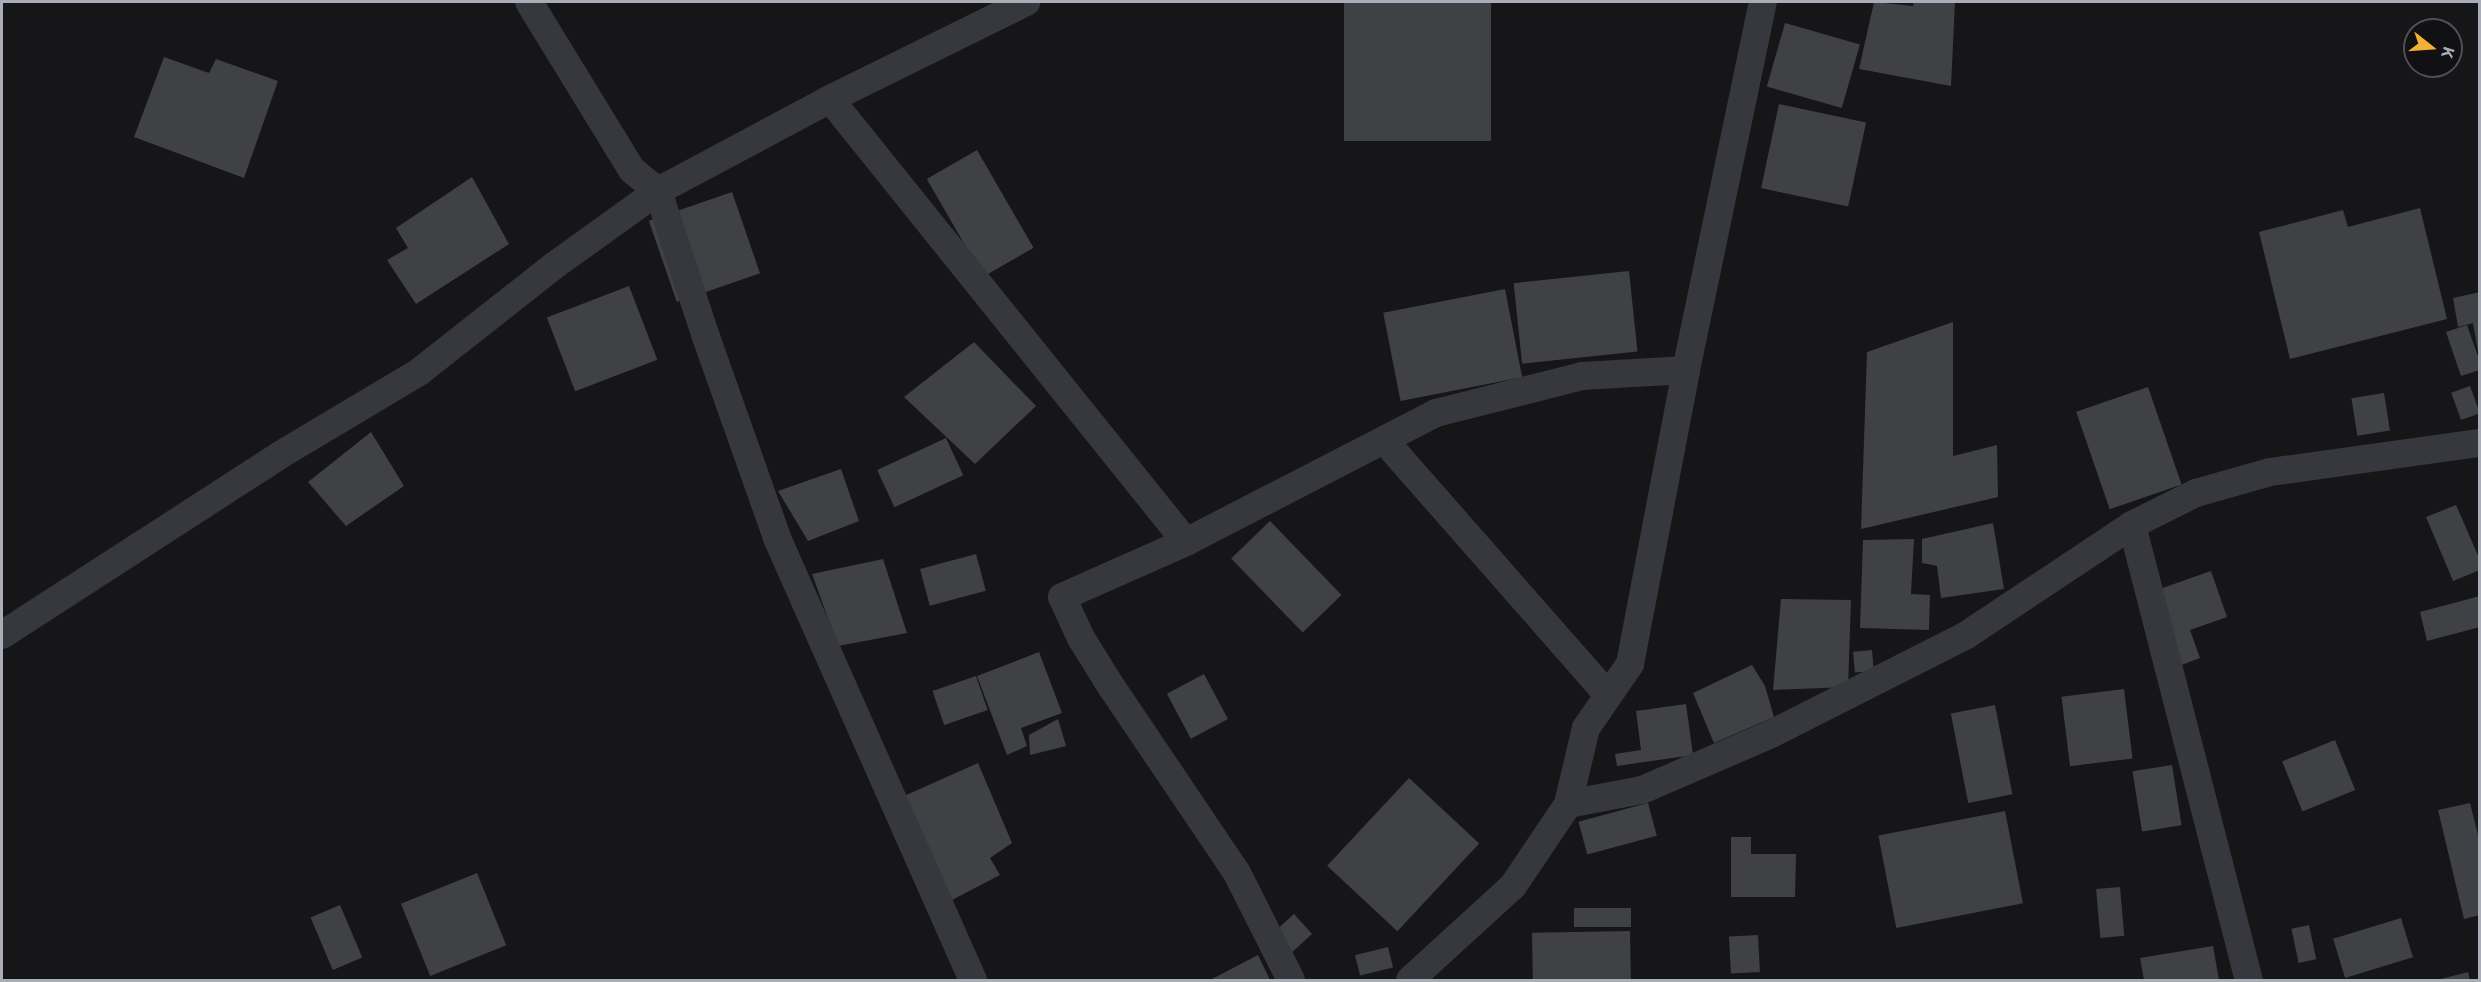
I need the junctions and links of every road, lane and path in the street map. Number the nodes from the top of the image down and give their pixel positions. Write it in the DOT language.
graph roads {
  1 [pos="529,2"];
  2 [pos="1026,2"];
  3 [pos="1763,2"];
  4 [pos="830,99"];
  5 [pos="658,191"];
  6 [pos="1686,370"];
  7 [pos="1384,440"];
  8 [pos="2480,443"];
  9 [pos="2132,525"];
  10 [pos="1186,542"];
  11 [pos="3,633"];
  12 [pos="1608,695"];
  13 [pos="1568,804"];
  14 [pos="973,981"];
  15 [pos="1291,981"];
  16 [pos="1410,981"];
  17 [pos="2249,981"];
  1 -- 5 [label="street"];
  2 -- 4 [label="street"];
  3 -- 6 [label="street"];
  4 -- 5 [label="street"];
  4 -- 10 [label="street"];
  5 -- 11 [label="street"];
  5 -- 14 [label="street"];
  6 -- 7 [label="street"];
  6 -- 12 [label="street"];
  7 -- 10 [label="street"];
  7 -- 12 [label="street"];
  8 -- 9 [label="street"];
  9 -- 13 [label="street"];
  9 -- 17 [label="street"];
  10 -- 15 [label="street"];
  12 -- 13 [label="street"];
  13 -- 16 [label="street"];
}
